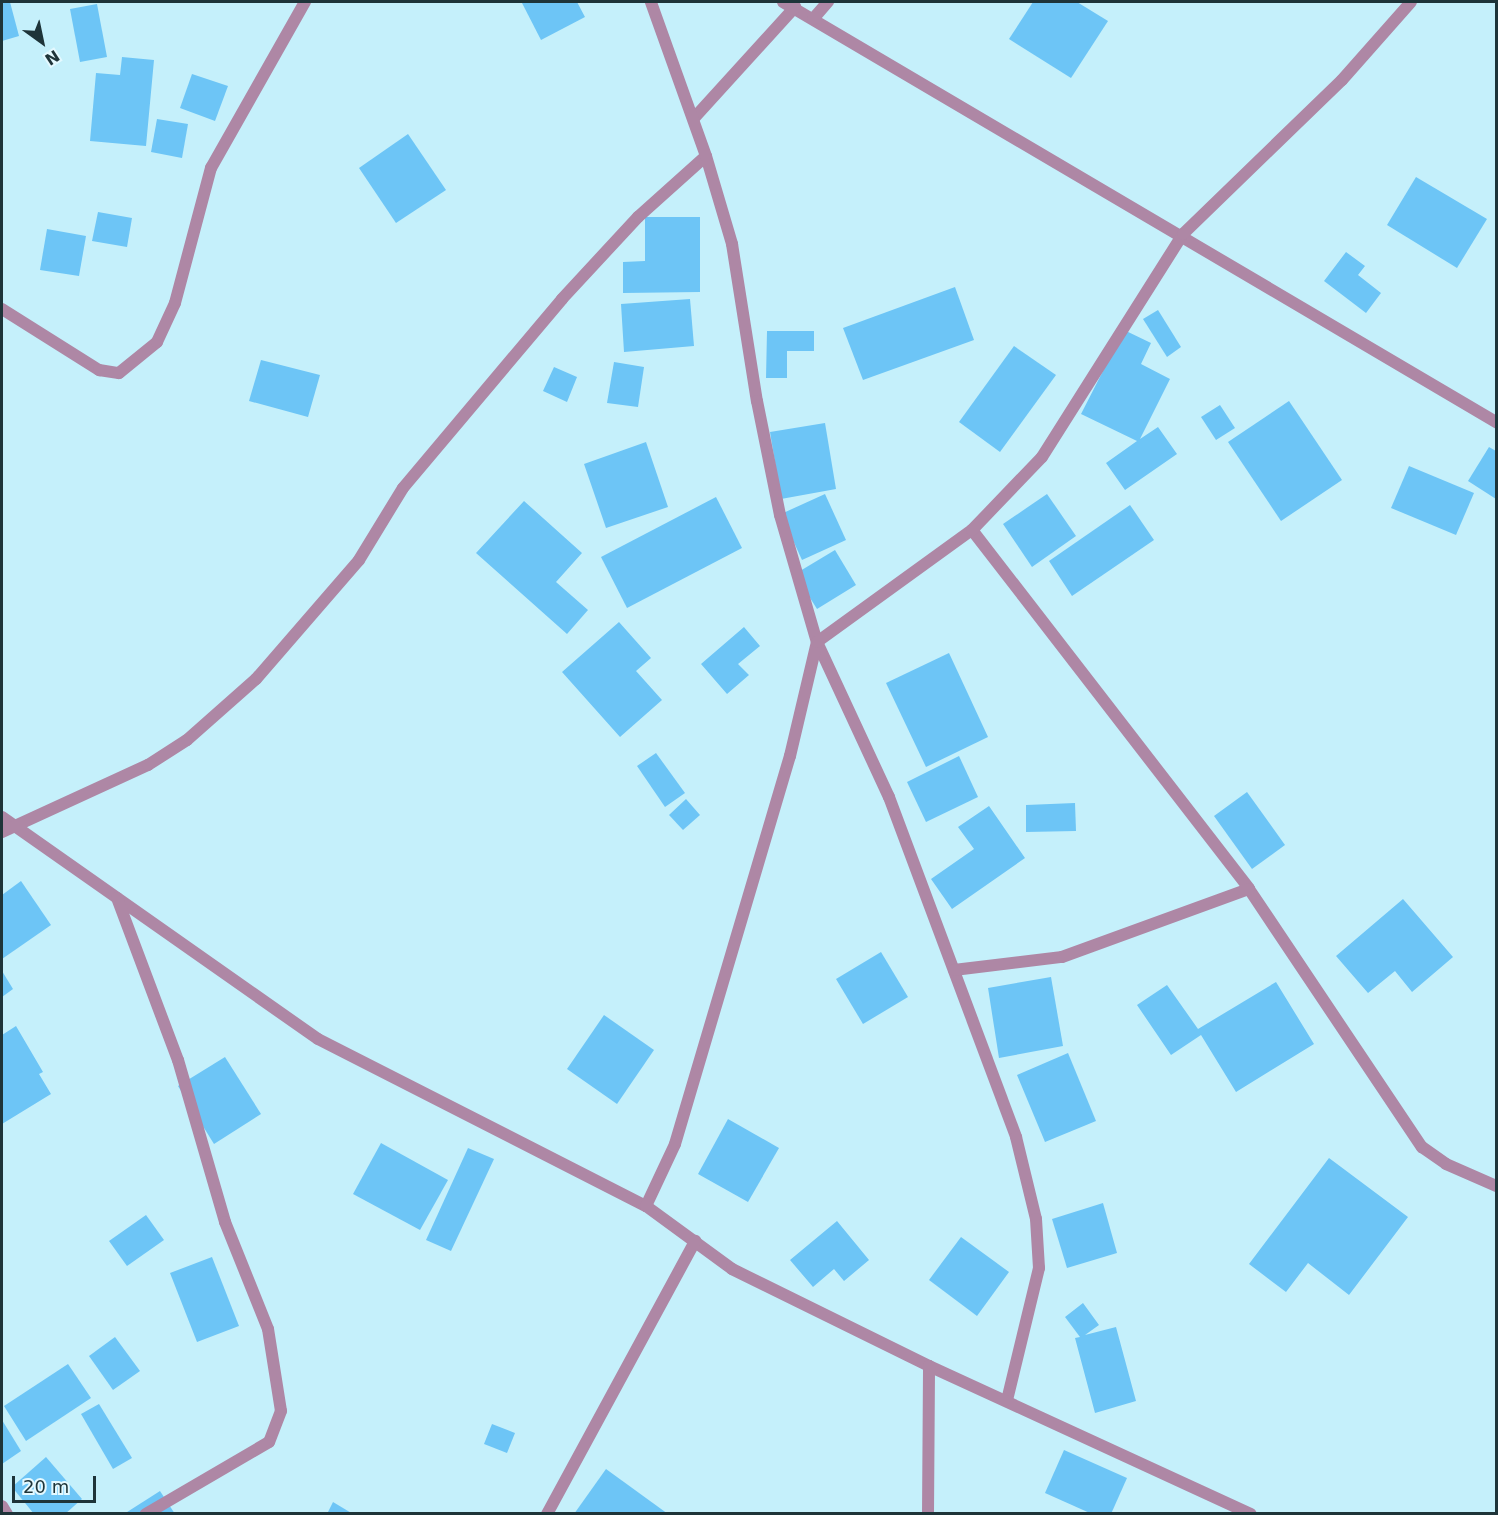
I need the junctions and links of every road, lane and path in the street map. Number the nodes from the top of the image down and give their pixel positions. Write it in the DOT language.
graph roads {
  1 [pos="305,2"];
  2 [pos="651,2"];
  3 [pos="828,2"];
  4 [pos="1410,2"];
  5 [pos="789,4"];
  6 [pos="813,19"];
  7 [pos="694,117"];
  8 [pos="706,156"];
  9 [pos="1183,234"];
  10 [pos="2,309"];
  11 [pos="1497,422"];
  12 [pos="972,530"];
  13 [pos="817,642"];
  14 [pos="2,817"];
  15 [pos="15,827"];
  16 [pos="2,832"];
  17 [pos="1249,889"];
  18 [pos="117,898"];
  19 [pos="954,970"];
  20 [pos="1497,1186"];
  21 [pos="646,1206"];
  22 [pos="694,1241"];
  23 [pos="929,1366"];
  24 [pos="1007,1400"];
  25 [pos="2,1506"];
  26 [pos="7,1514"];
  27 [pos="146,1514"];
  28 [pos="547,1514"];
  29 [pos="928,1514"];
  30 [pos="1251,1514"];
  1 -- 10 [label="street"];
  2 -- 7 [label="street"];
  3 -- 6 [label="street"];
  4 -- 9 [label="street"];
  5 -- 6 [label="street"];
  5 -- 7 [label="street"];
  6 -- 9 [label="street"];
  7 -- 8 [label="street"];
  8 -- 13 [label="street"];
  8 -- 15 [label="street"];
  9 -- 11 [label="street"];
  9 -- 12 [label="street"];
  12 -- 13 [label="street"];
  12 -- 17 [label="street"];
  13 -- 19 [label="street"];
  13 -- 21 [label="street"];
  14 -- 15 [label="street"];
  15 -- 16 [label="street"];
  15 -- 18 [label="street"];
  17 -- 19 [label="street"];
  17 -- 20 [label="street"];
  18 -- 21 [label="street"];
  18 -- 27 [label="street"];
  19 -- 24 [label="street"];
  21 -- 22 [label="street"];
  22 -- 23 [label="street"];
  22 -- 28 [label="street"];
  23 -- 24 [label="street"];
  23 -- 29 [label="street"];
  24 -- 30 [label="street"];
  25 -- 26 [label="street"];
}
